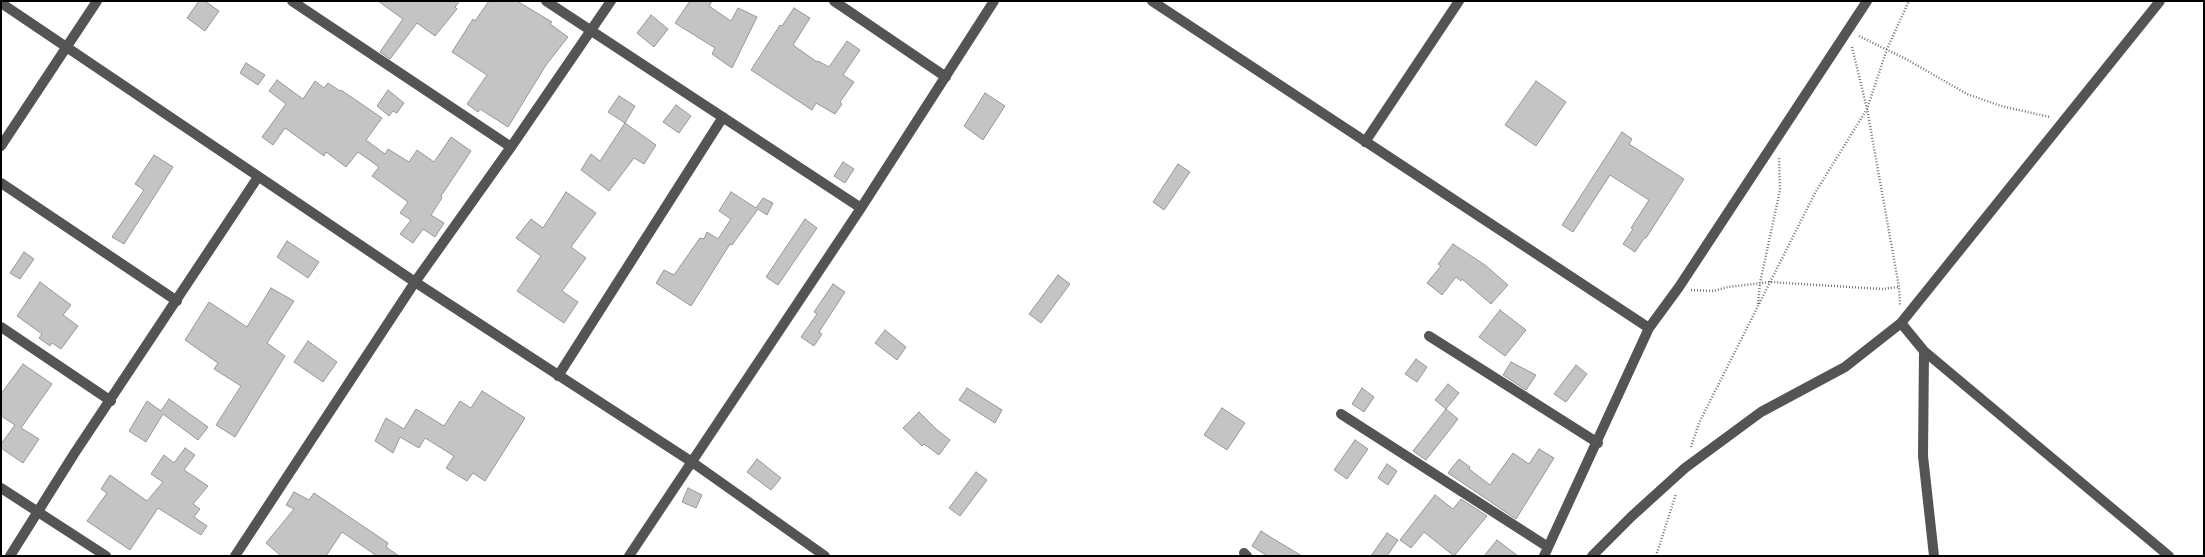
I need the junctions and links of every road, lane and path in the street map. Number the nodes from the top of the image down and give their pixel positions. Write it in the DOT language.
graph roads {
  1 [pos="97,1"];
  2 [pos="292,1"];
  3 [pos="546,1"];
  4 [pos="611,1"];
  5 [pos="834,1"];
  6 [pos="994,1"];
  7 [pos="1152,1"];
  8 [pos="1459,1"];
  9 [pos="1867,1"];
  10 [pos="1909,1"];
  11 [pos="2160,1"];
  12 [pos="1,3"];
  13 [pos="591,30"];
  14 [pos="1848,31"];
  15 [pos="67,46"];
  16 [pos="1887,49"];
  17 [pos="946,77"];
  18 [pos="1867,109"];
  19 [pos="723,117"];
  20 [pos="2065,120"];
  21 [pos="1365,142"];
  22 [pos="1773,144"];
  23 [pos="1,146"];
  24 [pos="511,146"];
  25 [pos="258,177"];
  26 [pos="1,183"];
  27 [pos="861,208"];
  28 [pos="415,282"];
  29 [pos="1770,282"];
  30 [pos="1760,283"];
  31 [pos="1679,287"];
  32 [pos="1899,287"];
  33 [pos="177,301"];
  34 [pos="1757,307"];
  35 [pos="1901,323"];
  36 [pos="1,327"];
  37 [pos="1649,328"];
  38 [pos="1429,336"];
  39 [pos="1924,351"];
  40 [pos="558,376"];
  41 [pos="111,401"];
  42 [pos="1341,414"];
  43 [pos="1598,443"];
  44 [pos="692,462"];
  45 [pos="1685,468"];
  46 [pos="1,488"];
  47 [pos="1678,490"];
  48 [pos="38,512"];
  49 [pos="1546,552"];
  50 [pos="10,556"];
  51 [pos="106,556"];
  52 [pos="236,556"];
  53 [pos="629,556"];
  54 [pos="825,556"];
  55 [pos="1592,556"];
  56 [pos="1656,556"];
  57 [pos="1934,556"];
  58 [pos="2169,556"];
  1 -- 15 [label="street"];
  2 -- 24 [label="street"];
  3 -- 13 [label="street"];
  4 -- 13 [label="street"];
  5 -- 17 [label="street"];
  6 -- 17 [label="street"];
  7 -- 21 [label="street"];
  8 -- 21 [label="street"];
  9 -- 14 [label="street"];
  10 -- 16 [label="path"];
  11 -- 20 [label="street"];
  12 -- 15 [label="street"];
  13 -- 19 [label="street"];
  13 -- 24 [label="street"];
  14 -- 16 [label="path"];
  14 -- 18 [label="path"];
  14 -- 22 [label="street"];
  15 -- 23 [label="street"];
  15 -- 25 [label="street"];
  16 -- 18 [label="path"];
  16 -- 20 [label="path"];
  17 -- 27 [label="street"];
  18 -- 29 [label="path"];
  18 -- 32 [label="path"];
  19 -- 27 [label="street"];
  19 -- 40 [label="street"];
  20 -- 35 [label="street"];
  21 -- 37 [label="street"];
  22 -- 30 [label="path"];
  22 -- 31 [label="street"];
  24 -- 28 [label="street"];
  25 -- 28 [label="street"];
  25 -- 33 [label="street"];
  26 -- 33 [label="street"];
  27 -- 44 [label="street"];
  28 -- 40 [label="street"];
  28 -- 52 [label="street"];
  29 -- 30 [label="path"];
  29 -- 32 [label="path"];
  29 -- 34 [label="path"];
  30 -- 31 [label="path"];
  30 -- 34 [label="path"];
  31 -- 37 [label="street"];
  32 -- 35 [label="path"];
  33 -- 41 [label="street"];
  34 -- 45 [label="path"];
  35 -- 39 [label="street"];
  35 -- 45 [label="street"];
  36 -- 41 [label="street"];
  37 -- 43 [label="street"];
  38 -- 43 [label="street"];
  39 -- 57 [label="street"];
  39 -- 58 [label="street"];
  40 -- 44 [label="street"];
  41 -- 48 [label="street"];
  42 -- 49 [label="street"];
  43 -- 49 [label="street"];
  44 -- 53 [label="street"];
  44 -- 54 [label="street"];
  45 -- 55 [label="street"];
  46 -- 48 [label="street"];
  47 -- 56 [label="path"];
  48 -- 50 [label="street"];
  48 -- 51 [label="street"];
}
